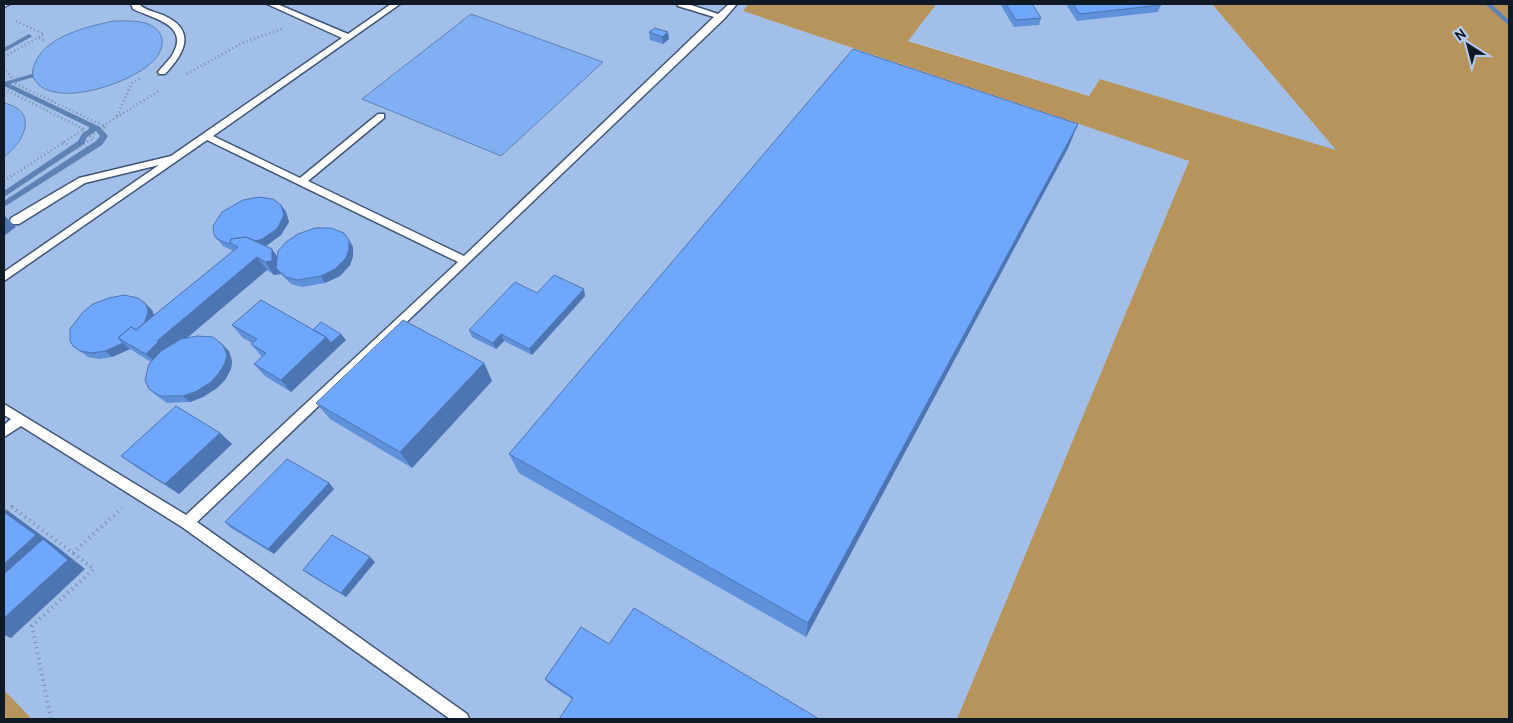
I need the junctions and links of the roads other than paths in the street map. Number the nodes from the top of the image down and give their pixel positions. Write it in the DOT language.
graph roads {
  1 [pos="135,4"];
  2 [pos="270,4"];
  3 [pos="396,4"];
  4 [pos="682,4"];
  5 [pos="733,4"];
  6 [pos="721,17"];
  7 [pos="348,37"];
  8 [pos="162,72"];
  9 [pos="381,116"];
  10 [pos="206,136"];
  11 [pos="175,157"];
  12 [pos="301,182"];
  13 [pos="15,221"];
  14 [pos="465,261"];
  15 [pos="4,277"];
  16 [pos="4,409"];
  17 [pos="20,419"];
  18 [pos="4,432"];
  19 [pos="187,523"];
  20 [pos="462,719"];
  1 -- 8 [label="lane"];
  2 -- 7 [label="lane"];
  3 -- 7 [label="lane"];
  4 -- 6 [label="lane"];
  5 -- 6 [label="lane"];
  6 -- 14 [label="lane"];
  7 -- 10 [label="lane"];
  9 -- 12 [label="lane"];
  10 -- 11 [label="lane"];
  10 -- 12 [label="lane"];
  11 -- 13 [label="lane"];
  11 -- 15 [label="lane"];
  12 -- 14 [label="lane"];
  14 -- 19 [label="lane"];
  16 -- 17 [label="lane"];
  17 -- 18 [label="lane"];
  17 -- 19 [label="lane"];
  19 -- 20 [label="lane"];
}
